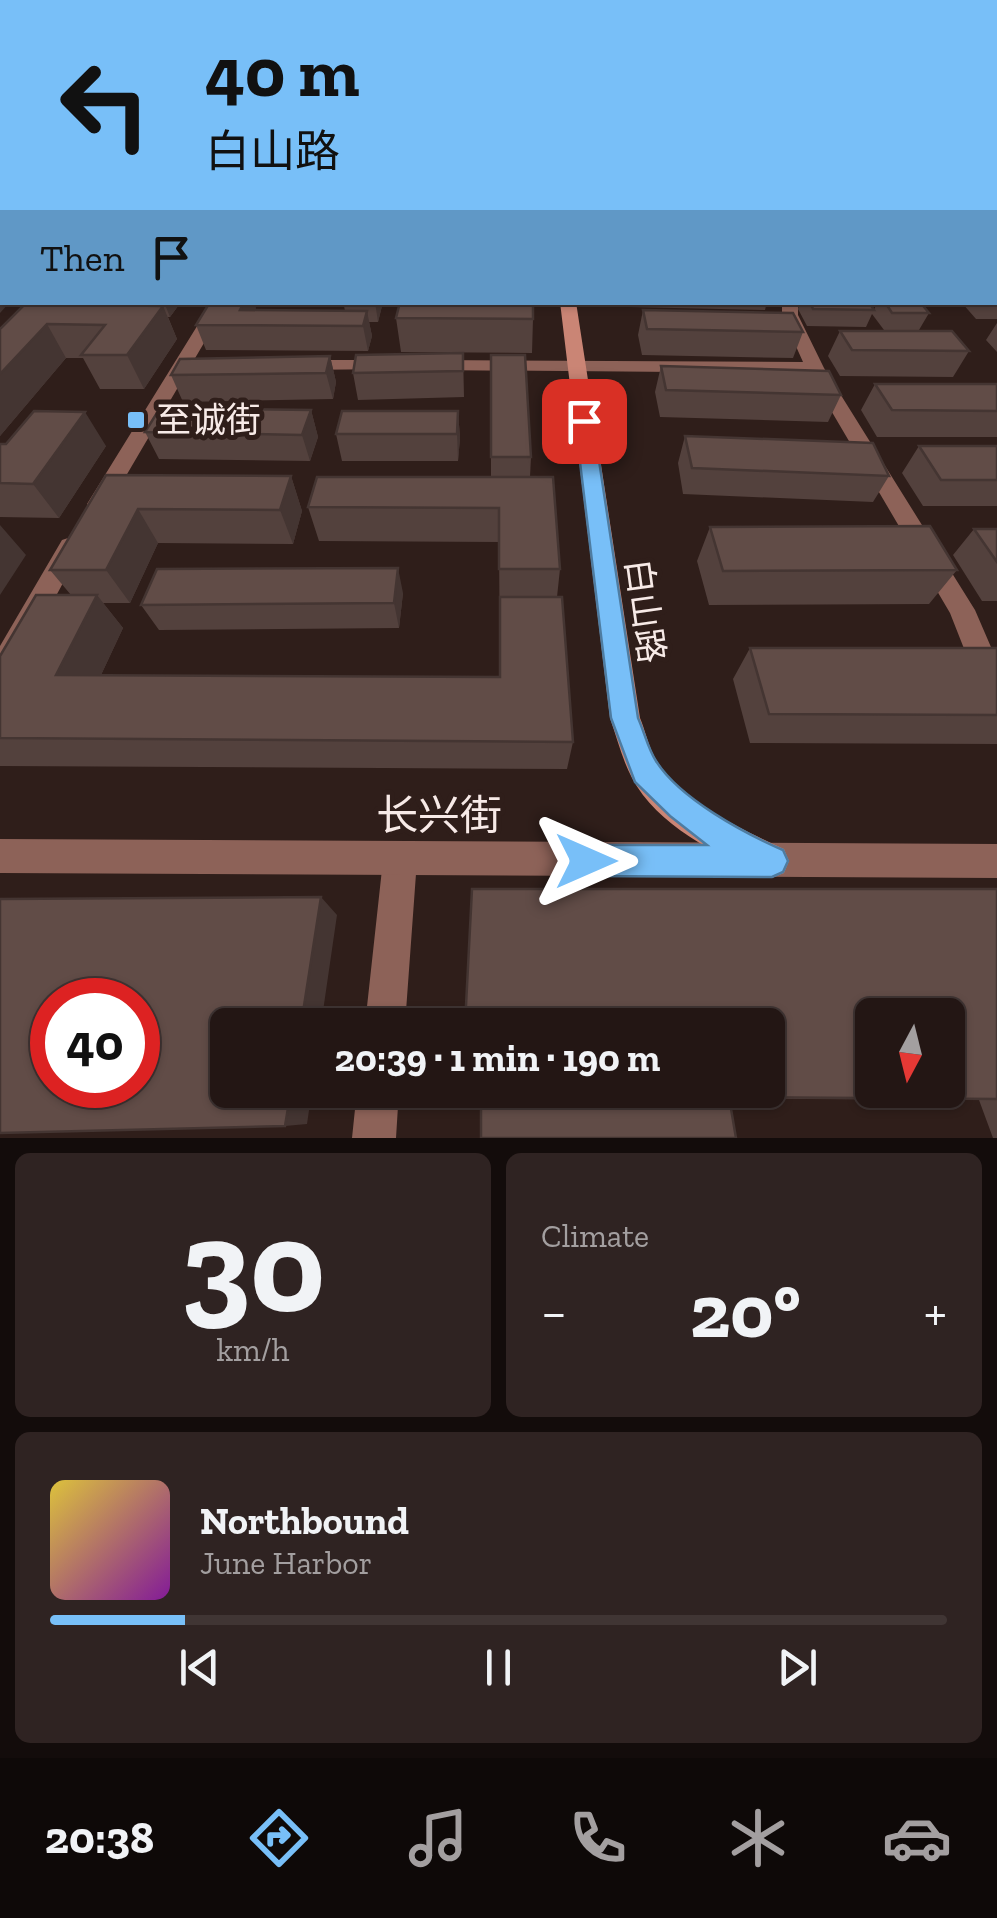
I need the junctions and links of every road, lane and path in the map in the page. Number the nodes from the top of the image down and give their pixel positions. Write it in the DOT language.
graph roads {
  1 [pos="219,305"];
  2 [pos="568,305"];
  3 [pos="790,305"];
  4 [pos="279,364"];
  5 [pos="578,366"];
  6 [pos="815,368"];
  7 [pos="0,672"];
  8 [pos="997,686"];
  9 [pos="0,856"];
  10 [pos="400,860"];
  11 [pos="772,861"];
  12 [pos="997,861"];
  13 [pos="387,1008"];
  14 [pos="376,1108"];
  15 [pos="374,1138"];
  1 -- 7 [label="street"];
  2 -- 5 [label="main road, 白山路"];
  3 -- 6 [label="street"];
  4 -- 5 [label="street"];
  5 -- 6 [label="street"];
  5 -- 11 [label="main road, 白山路"];
  6 -- 8 [label="street"];
  9 -- 10 [label="street, 长兴街"];
  10 -- 11 [label="street, 长兴街"];
  10 -- 13 [label="street"];
  11 -- 12 [label="street, 长兴街"];
  14 -- 15 [label="street"];
}
